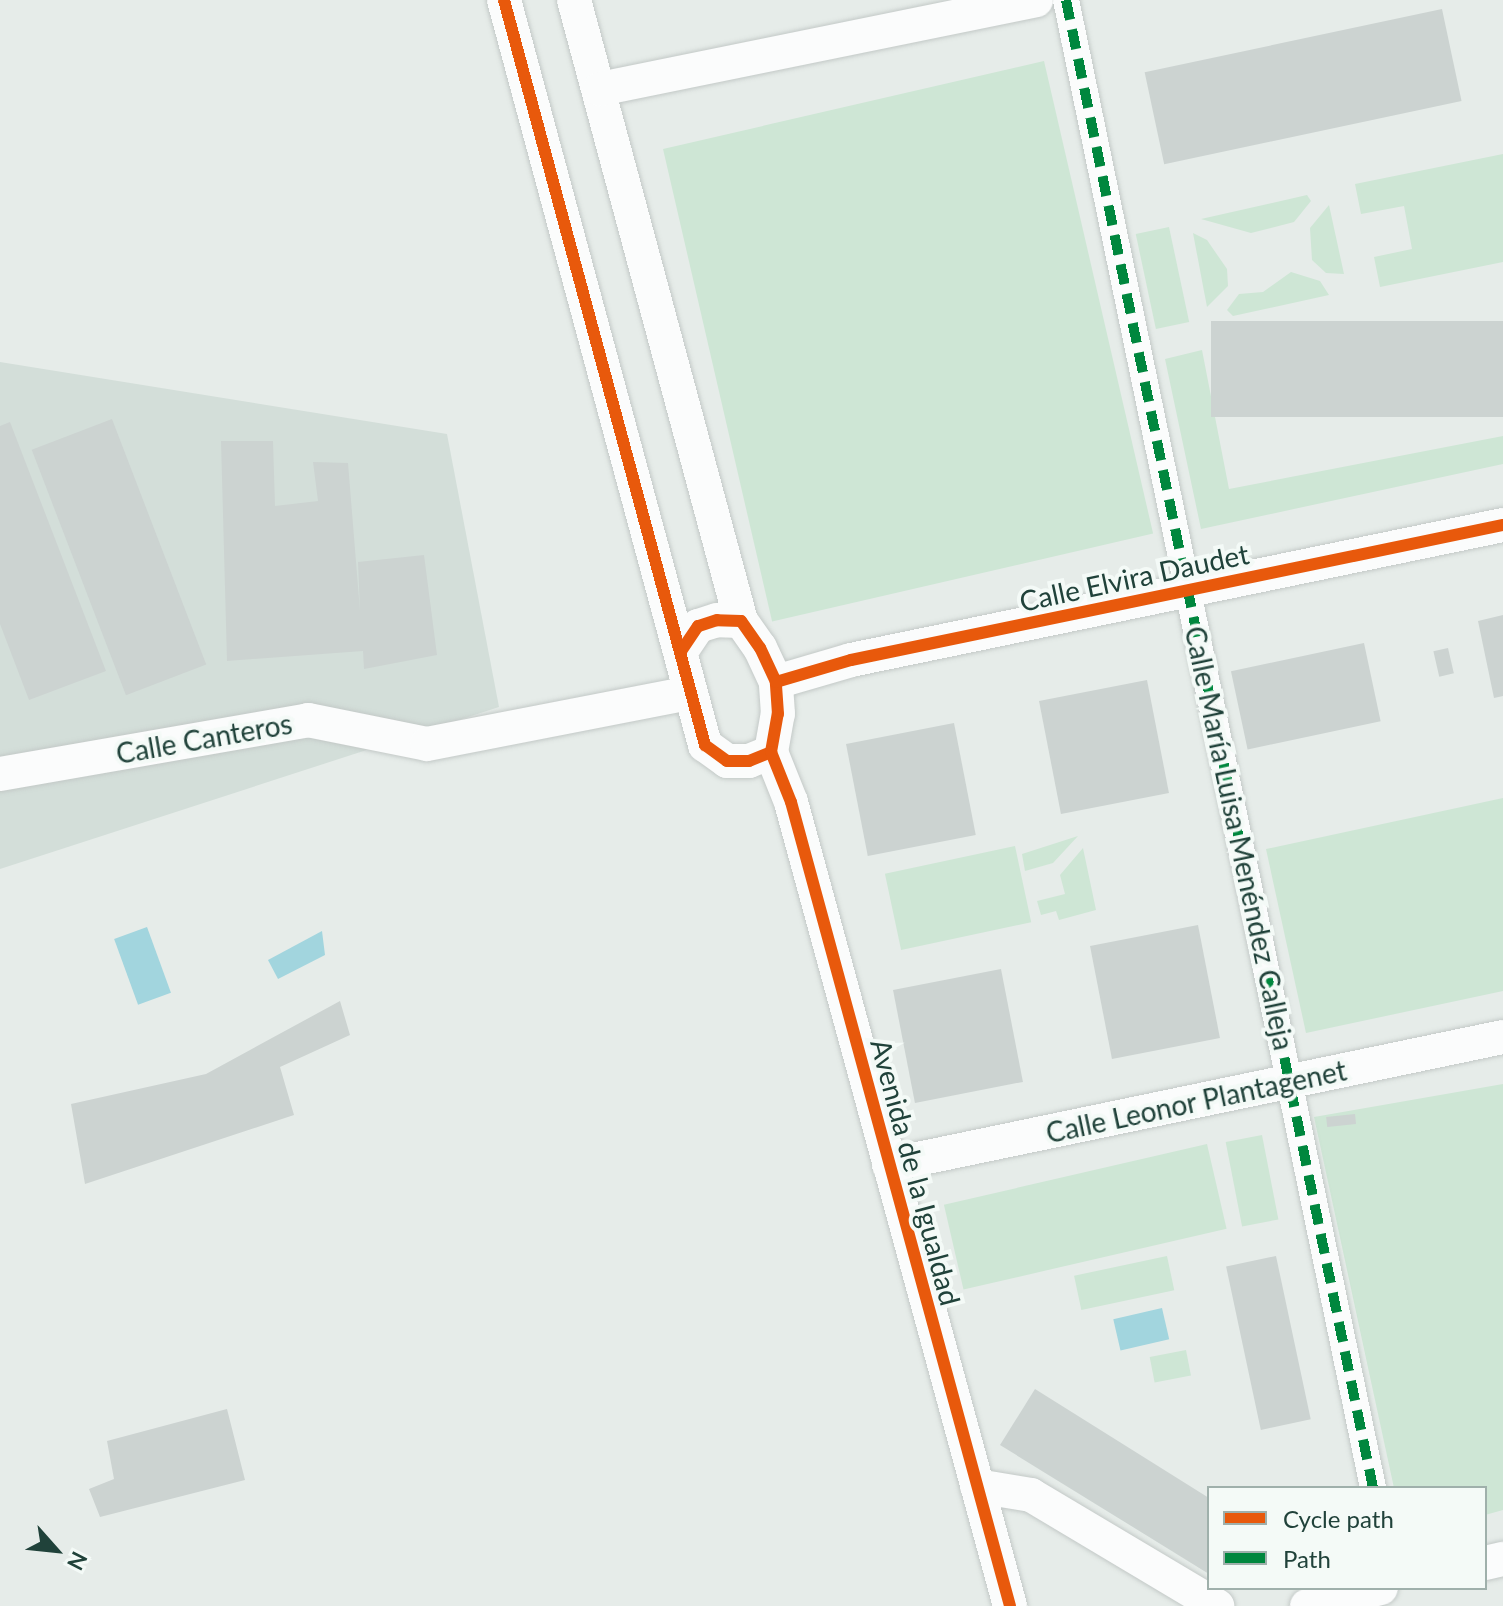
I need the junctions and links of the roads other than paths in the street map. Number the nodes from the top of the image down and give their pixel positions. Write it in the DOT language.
graph roads {
  1 [pos="504,0"];
  2 [pos="574,0"];
  3 [pos="1036,0"];
  4 [pos="1066,0"];
  5 [pos="600,89"];
  6 [pos="1503,525"];
  7 [pos="1188,590"];
  8 [pos="741,621"];
  9 [pos="681,651"];
  10 [pos="776,682"];
  11 [pos="690,693"];
  12 [pos="771,752"];
  13 [pos="0,774"];
  14 [pos="1503,1037"];
  15 [pos="1291,1080"];
  16 [pos="889,1165"];
  17 [pos="977,1486"];
  18 [pos="1373,1486"];
  19 [pos="1373,1590"];
  20 [pos="1010,1606"];
  21 [pos="1217,1606"];
  22 [pos="1307,1606"];
  1 -- 9 [label="street"];
  2 -- 5 [label="street"];
  3 -- 5 [label="street"];
  4 -- 7 [label="street, Calle María Luisa Menéndez Calleja"];
  5 -- 8 [label="street"];
  6 -- 7 [label="street, Calle Elvira Daudet"];
  7 -- 10 [label="street, Calle Elvira Daudet"];
  7 -- 15 [label="street, Calle María Luisa Menéndez Calleja"];
  8 -- 9 [label="street"];
  8 -- 10 [label="street"];
  9 -- 11 [label="street"];
  10 -- 12 [label="street"];
  11 -- 12 [label="street"];
  11 -- 13 [label="street, Calle Canteros"];
  12 -- 16 [label="street, Avenida de la Igualdad"];
  14 -- 15 [label="street, Calle Leonor Plantagenet"];
  15 -- 16 [label="street, Calle Leonor Plantagenet"];
  15 -- 18 [label="street, Calle María Luisa Menéndez Calleja"];
  16 -- 17 [label="street, Avenida de la Igualdad"];
  17 -- 20 [label="street, Avenida de la Igualdad"];
  17 -- 21 [label="street"];
  19 -- 22 [label="street"];
}
